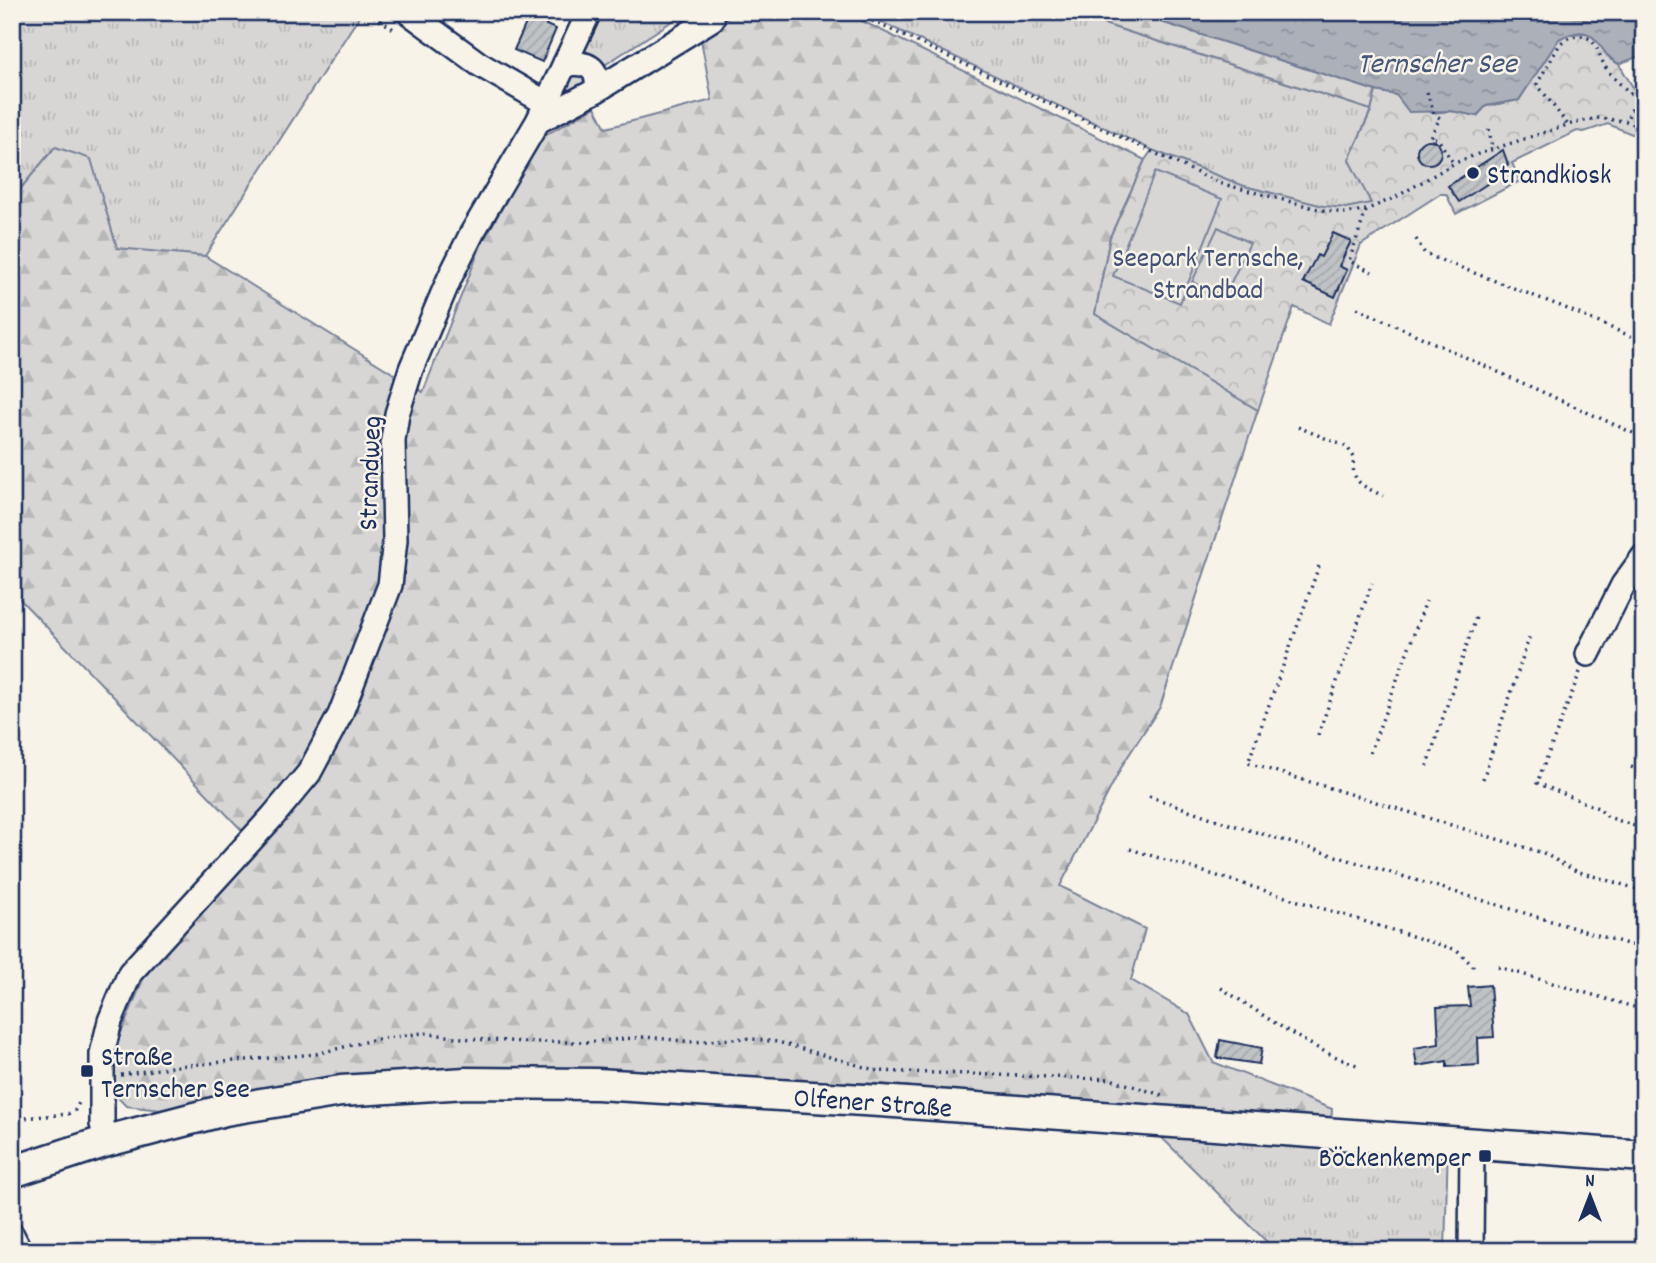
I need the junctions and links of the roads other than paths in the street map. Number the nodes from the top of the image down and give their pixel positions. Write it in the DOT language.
graph roads {
  1 [pos="408,12"];
  2 [pos="589,12"];
  3 [pos="708,12"];
  4 [pos="565,63"];
  5 [pos="597,90"];
  6 [pos="542,112"];
  7 [pos="1644,556"];
  8 [pos="1588,654"];
  9 [pos="107,1141"];
  10 [pos="1472,1144"];
  11 [pos="1644,1156"];
  12 [pos="12,1172"];
  13 [pos="12,1235"];
  14 [pos="20,1251"];
  15 [pos="1471,1251"];
  1 -- 6 [label="street"];
  2 -- 4 [label="street, Strandweg"];
  3 -- 5 [label="street"];
  4 -- 5 [label="street"];
  4 -- 6 [label="street, Strandweg"];
  5 -- 6 [label="street"];
  6 -- 9 [label="street, Strandweg"];
  7 -- 8 [label="street"];
  9 -- 10 [label="main road, Olfener Straße"];
  9 -- 12 [label="main road, Olfener Straße"];
  10 -- 11 [label="main road, Olfener Straße"];
  10 -- 15 [label="street"];
  13 -- 14 [label="street"];
}
